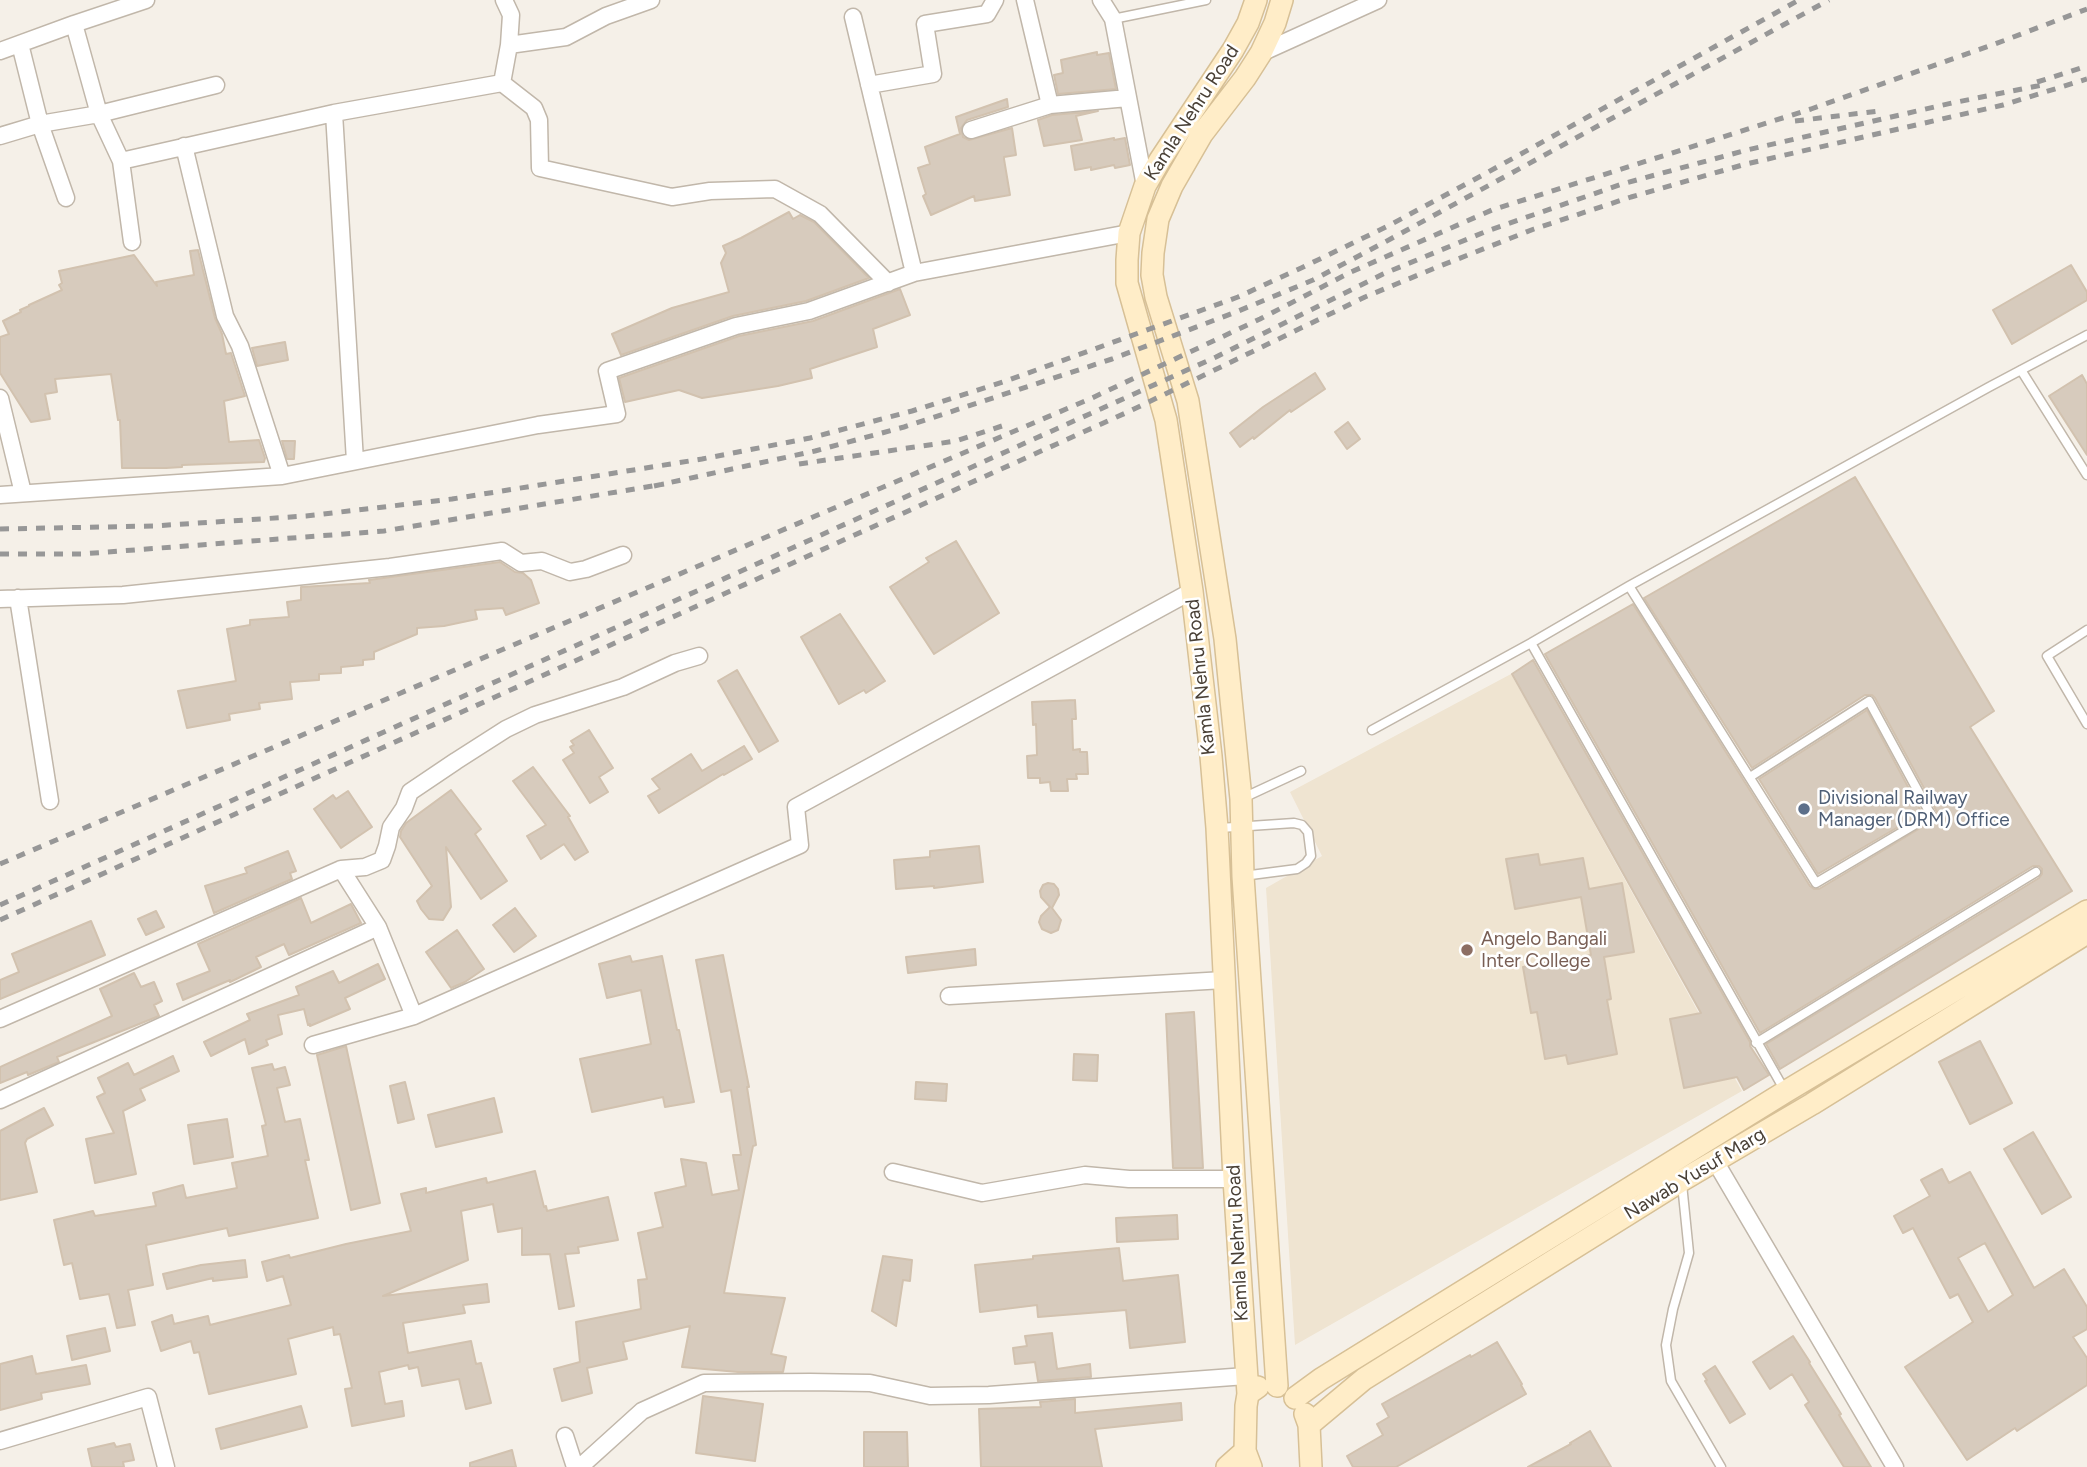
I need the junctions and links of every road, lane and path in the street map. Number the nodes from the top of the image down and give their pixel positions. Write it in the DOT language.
graph roads {
  1 [pos="146,0"];
  2 [pos="504,0"];
  3 [pos="651,0"];
  4 [pos="995,0"];
  5 [pos="1025,0"];
  6 [pos="1101,0"];
  7 [pos="1206,0"];
  8 [pos="1256,0"];
  9 [pos="1282,0"];
  10 [pos="1378,0"];
  11 [pos="853,17"];
  12 [pos="1112,19"];
  13 [pos="74,23"];
  14 [pos="20,44"];
  15 [pos="509,45"];
  16 [pos="0,51"];
  17 [pos="1261,53"];
  18 [pos="502,83"];
  19 [pos="216,85"];
  20 [pos="869,85"];
  21 [pos="1128,98"];
  22 [pos="1050,105"];
  23 [pos="334,113"];
  24 [pos="99,114"];
  25 [pos="40,124"];
  26 [pos="971,130"];
  27 [pos="0,136"];
  28 [pos="184,146"];
  29 [pos="121,161"];
  30 [pos="1145,186"];
  31 [pos="66,198"];
  32 [pos="1129,233"];
  33 [pos="132,242"];
  34 [pos="914,273"];
  35 [pos="888,283"];
  36 [pos="2087,335"];
  37 [pos="2021,370"];
  38 [pos="0,398"];
  39 [pos="355,461"];
  40 [pos="2087,475"];
  41 [pos="282,476"];
  42 [pos="23,493"];
  43 [pos="0,495"];
  44 [pos="623,555"];
  45 [pos="1629,586"];
  46 [pos="1192,592"];
  47 [pos="18,598"];
  48 [pos="0,599"];
  49 [pos="2087,630"];
  50 [pos="1531,643"];
  51 [pos="699,656"];
  52 [pos="2087,724"];
  53 [pos="1372,730"];
  54 [pos="1237,755"];
  55 [pos="1211,756"];
  56 [pos="1301,771"];
  57 [pos="1751,778"];
  58 [pos="1241,799"];
  59 [pos="50,802"];
  60 [pos="1242,827"];
  61 [pos="1217,828"];
  62 [pos="341,869"];
  63 [pos="2036,872"];
  64 [pos="1243,876"];
  65 [pos="2087,911"];
  66 [pos="378,927"];
  67 [pos="2087,933"];
  68 [pos="1224,980"];
  69 [pos="949,996"];
  70 [pos="414,1016"];
  71 [pos="0,1019"];
  72 [pos="1756,1043"];
  73 [pos="313,1045"];
  74 [pos="1785,1092"];
  75 [pos="0,1100"];
  76 [pos="1715,1161"];
  77 [pos="893,1172"];
  78 [pos="1234,1179"];
  79 [pos="1681,1181"];
  80 [pos="1247,1385"];
  81 [pos="1286,1392"];
  82 [pos="1309,1425"];
  83 [pos="565,1436"];
  84 [pos="0,1441"];
  85 [pos="1248,1462"];
  86 [pos="166,1467"];
  87 [pos="578,1467"];
  88 [pos="1227,1467"];
  89 [pos="1311,1467"];
  90 [pos="1721,1467"];
  91 [pos="1895,1467"];
  1 -- 13 [label="street"];
  2 -- 15 [label="street"];
  3 -- 15 [label="street"];
  4 -- 20 [label="street"];
  5 -- 22 [label="street"];
  6 -- 12 [label="street"];
  7 -- 12 [label="lane"];
  8 -- 30 [label="main road, Kamla Nehru Road"];
  9 -- 17 [label="main road, Kamla Nehru Road"];
  10 -- 17 [label="street"];
  11 -- 20 [label="street"];
  12 -- 21 [label="street"];
  13 -- 14 [label="street"];
  13 -- 24 [label="street"];
  14 -- 16 [label="street"];
  14 -- 25 [label="street"];
  15 -- 18 [label="street"];
  17 -- 54 [label="main road, Kamla Nehru Road"];
  18 -- 23 [label="street"];
  18 -- 35 [label="street"];
  19 -- 24 [label="street"];
  20 -- 34 [label="street"];
  21 -- 22 [label="street"];
  21 -- 30 [label="street"];
  22 -- 26 [label="street"];
  23 -- 28 [label="street"];
  23 -- 39 [label="street"];
  24 -- 25 [label="street"];
  24 -- 29 [label="street"];
  25 -- 27 [label="street"];
  25 -- 31 [label="street"];
  28 -- 29 [label="street"];
  28 -- 41 [label="street"];
  29 -- 33 [label="street"];
  30 -- 32 [label="main road, Kamla Nehru Road"];
  32 -- 34 [label="street"];
  32 -- 46 [label="main road, Kamla Nehru Road"];
  34 -- 35 [label="street"];
  35 -- 39 [label="street"];
  36 -- 37 [label="lane"];
  37 -- 40 [label="lane"];
  37 -- 45 [label="lane"];
  38 -- 42 [label="street"];
  39 -- 41 [label="street"];
  41 -- 42 [label="street"];
  42 -- 43 [label="street"];
  44 -- 47 [label="street"];
  45 -- 50 [label="lane"];
  45 -- 57 [label="lane"];
  46 -- 55 [label="main road, Kamla Nehru Road"];
  46 -- 70 [label="street"];
  47 -- 48 [label="street"];
  47 -- 59 [label="street"];
  49 -- 52 [label="lane"];
  50 -- 53 [label="lane"];
  50 -- 72 [label="lane"];
  51 -- 62 [label="street"];
  54 -- 55 [label="main road"];
  54 -- 58 [label="main road, Kamla Nehru Road"];
  55 -- 61 [label="main road, Kamla Nehru Road"];
  56 -- 58 [label="lane"];
  57 -- 57 [label="lane"];
  58 -- 60 [label="main road, Kamla Nehru Road"];
  60 -- 61 [label="lane"];
  60 -- 64 [label="main road, Kamla Nehru Road"];
  60 -- 64 [label="lane"];
  61 -- 68 [label="main road, Kamla Nehru Road"];
  62 -- 66 [label="street"];
  62 -- 71 [label="street"];
  63 -- 72 [label="lane"];
  64 -- 81 [label="main road, Kamla Nehru Road"];
  65 -- 74 [label="main road"];
  66 -- 70 [label="street"];
  66 -- 75 [label="street"];
  67 -- 76 [label="main road, Nawab Yusuf Marg"];
  68 -- 69 [label="street"];
  68 -- 78 [label="main road, Kamla Nehru Road"];
  70 -- 73 [label="street"];
  72 -- 74 [label="lane"];
  74 -- 81 [label="main road"];
  76 -- 79 [label="main road, Nawab Yusuf Marg"];
  76 -- 91 [label="street"];
  77 -- 78 [label="street"];
  78 -- 80 [label="main road, Kamla Nehru Road"];
  79 -- 82 [label="main road, Nawab Yusuf Marg"];
  79 -- 90 [label="lane"];
  80 -- 81 [label="main road"];
  80 -- 85 [label="main road, Kamla Nehru Road"];
  80 -- 87 [label="street"];
  81 -- 82 [label="main road"];
  82 -- 89 [label="main road"];
  83 -- 87 [label="street"];
  84 -- 86 [label="street"];
  85 -- 88 [label="main road"];
}
